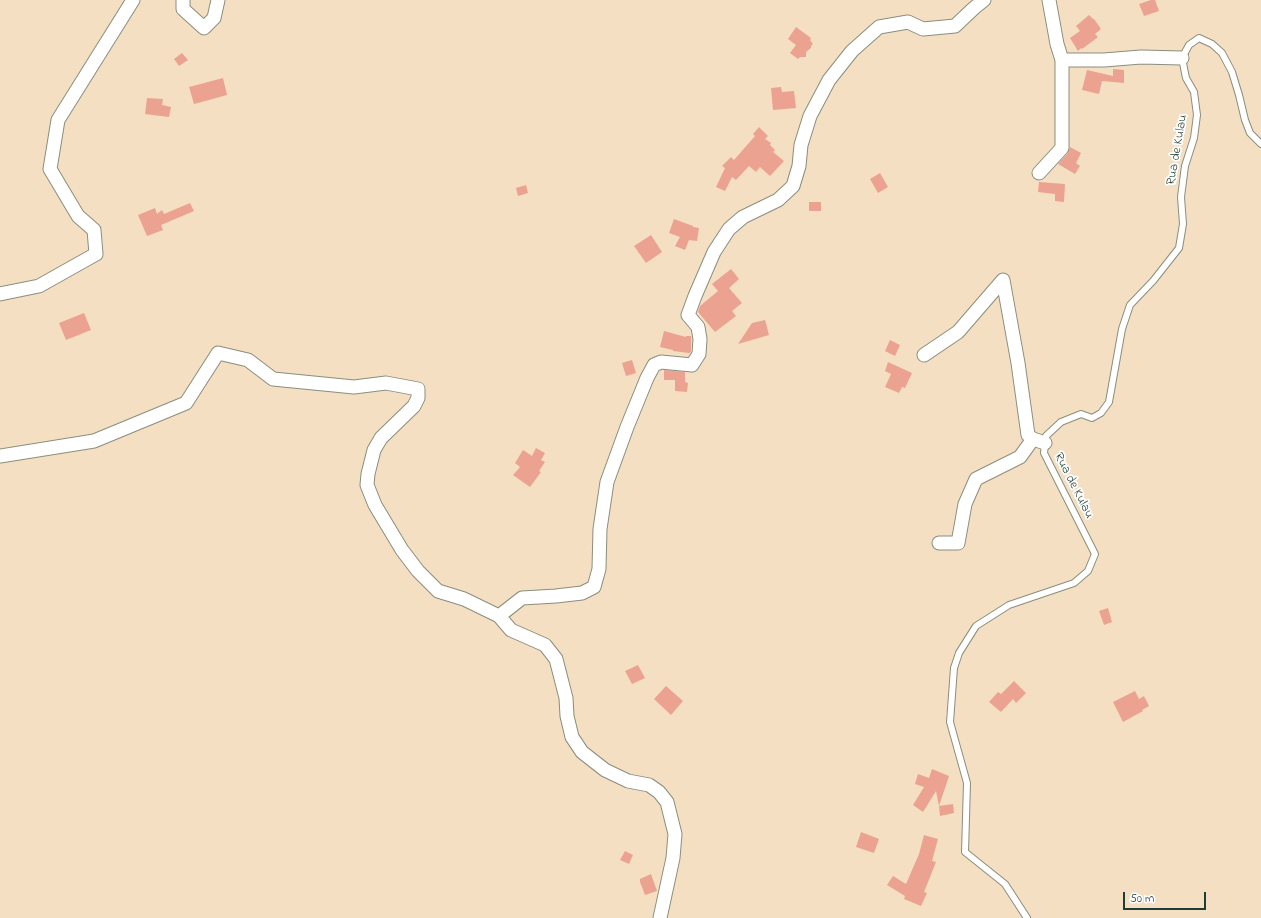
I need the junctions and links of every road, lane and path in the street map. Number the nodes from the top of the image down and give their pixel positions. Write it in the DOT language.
graph roads {
  1 [pos="132,0"];
  2 [pos="183,0"];
  3 [pos="218,0"];
  4 [pos="984,0"];
  5 [pos="1049,0"];
  6 [pos="1182,58"];
  7 [pos="1062,60"];
  8 [pos="1261,144"];
  9 [pos="1039,173"];
  10 [pos="0,294"];
  11 [pos="924,355"];
  12 [pos="1039,441"];
  13 [pos="0,456"];
  14 [pos="939,543"];
  15 [pos="499,616"];
  16 [pos="660,918"];
  17 [pos="1027,918"];
  1 -- 10 [label="street"];
  2 -- 3 [label="street"];
  4 -- 15 [label="street"];
  5 -- 7 [label="street"];
  6 -- 7 [label="street"];
  6 -- 8 [label="lane"];
  6 -- 12 [label="lane, Rua de Kulau"];
  7 -- 9 [label="street"];
  11 -- 12 [label="street"];
  12 -- 14 [label="street"];
  12 -- 17 [label="lane, Rua de Kulau"];
  13 -- 15 [label="street"];
  15 -- 16 [label="street"];
}
